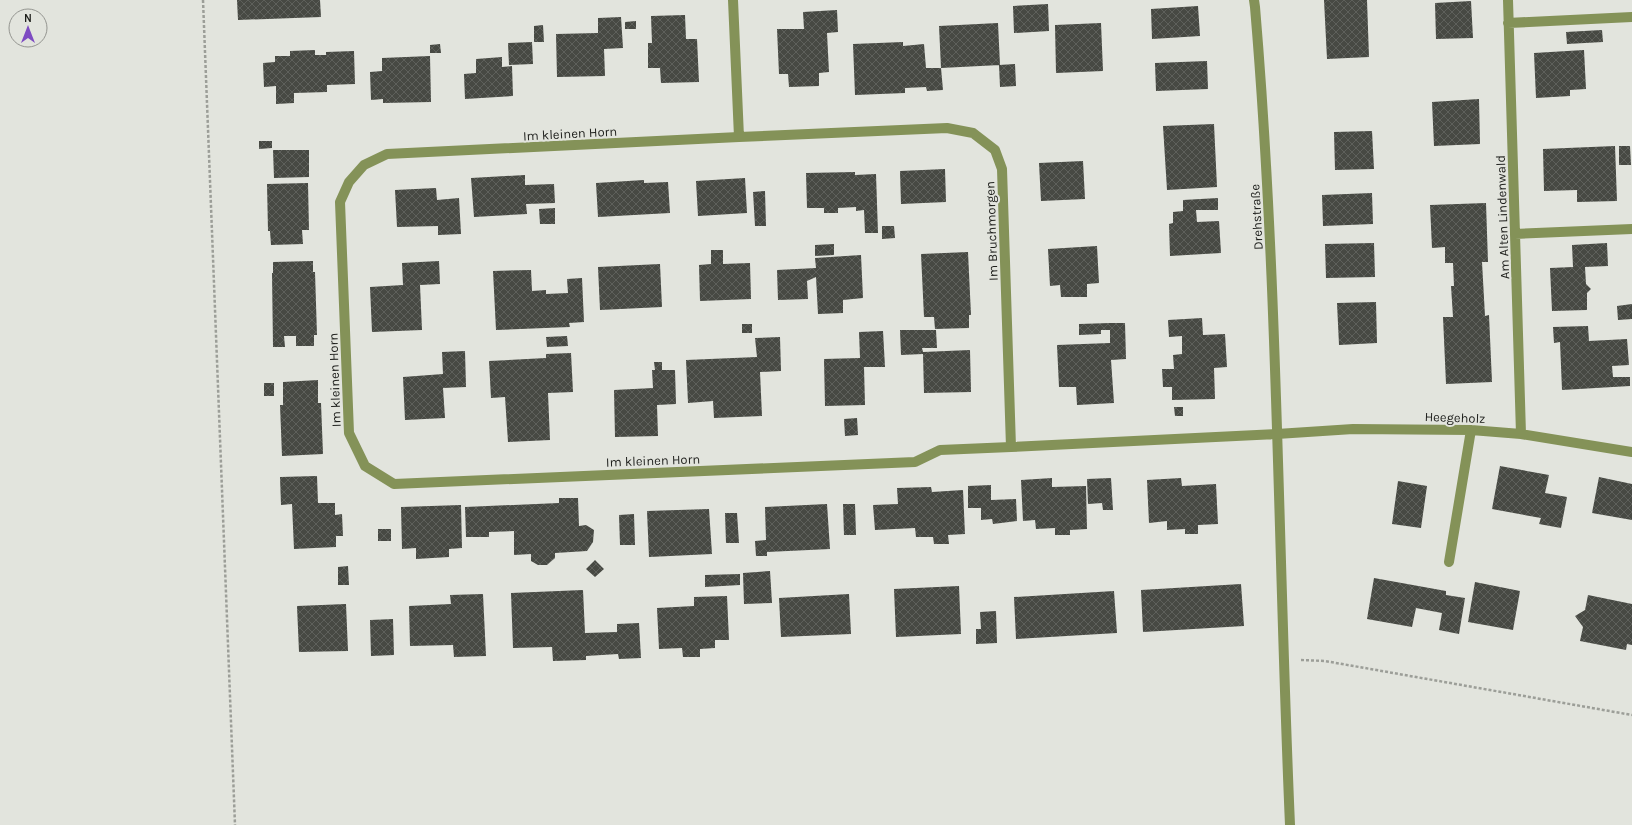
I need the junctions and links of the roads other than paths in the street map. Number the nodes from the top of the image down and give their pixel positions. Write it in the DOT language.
graph roads {
  1 [pos="733,0"];
  2 [pos="1254,0"];
  3 [pos="1508,0"];
  4 [pos="1632,17"];
  5 [pos="1508,23"];
  6 [pos="739,137"];
  7 [pos="1632,229"];
  8 [pos="1515,234"];
  9 [pos="1471,430"];
  10 [pos="1276,434"];
  11 [pos="1521,434"];
  12 [pos="1012,447"];
  13 [pos="1632,452"];
  14 [pos="1449,562"];
  15 [pos="1290,825"];
  1 -- 6 [label="street"];
  2 -- 10 [label="street, Drehstraße"];
  3 -- 5 [label="street, Am Alten Lindenwald"];
  4 -- 5 [label="street"];
  5 -- 8 [label="street, Am Alten Lindenwald"];
  6 -- 12 [label="street, Im Bruchmorgen"];
  6 -- 12 [label="street, Im kleinen Horn"];
  7 -- 8 [label="street"];
  8 -- 11 [label="street, Am Alten Lindenwald"];
  9 -- 10 [label="street, Heegeholz"];
  9 -- 11 [label="street, Heegeholz"];
  9 -- 14 [label="street"];
  10 -- 12 [label="street"];
  10 -- 15 [label="street, Drehstraße"];
  11 -- 13 [label="street, Heegeholz"];
}
